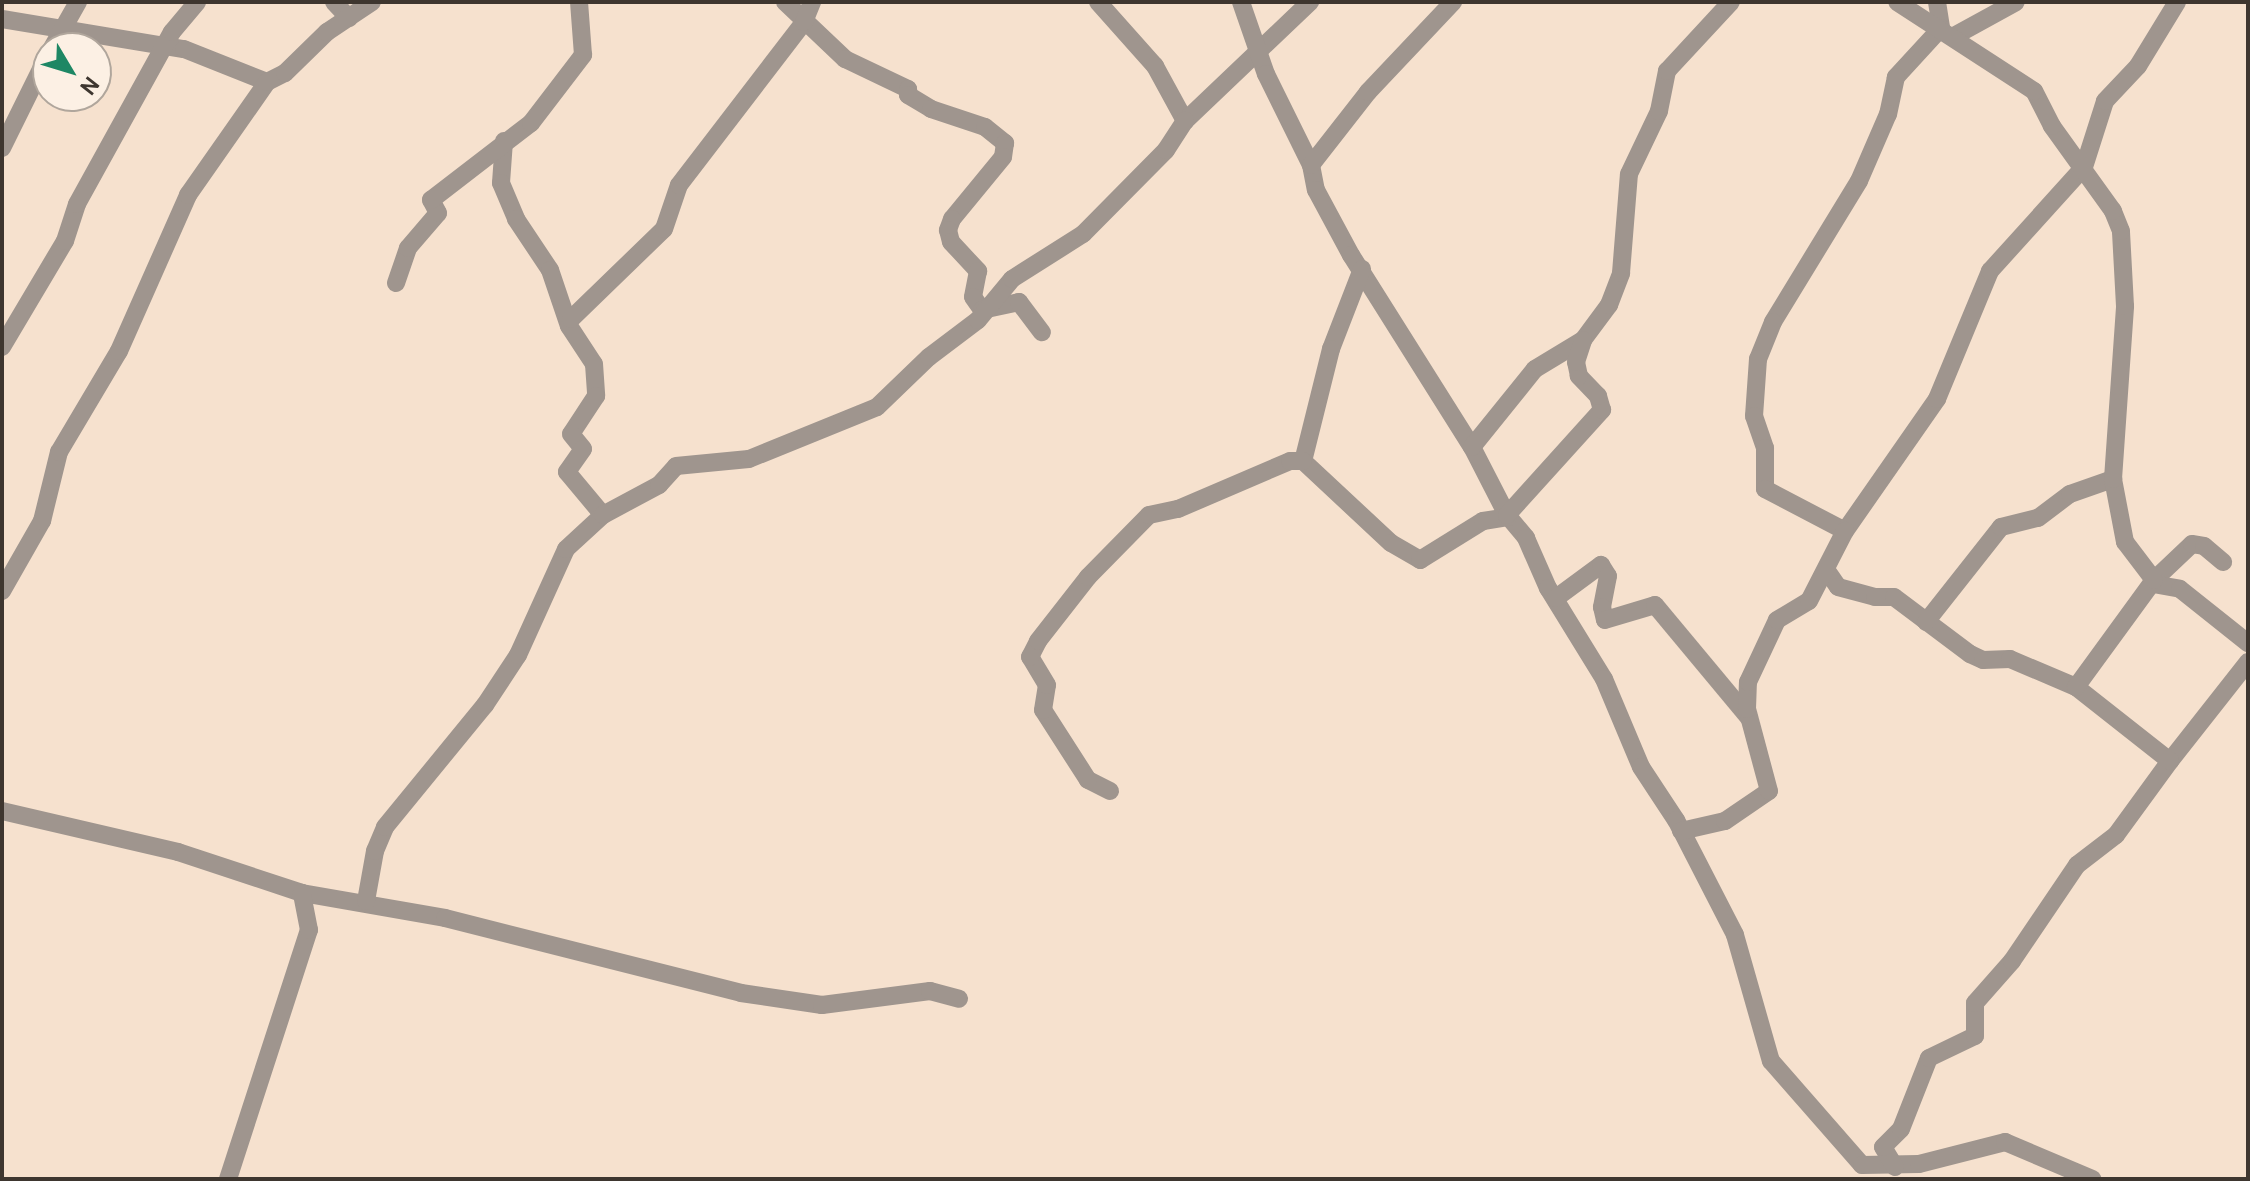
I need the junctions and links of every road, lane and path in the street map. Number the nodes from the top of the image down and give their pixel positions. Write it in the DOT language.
graph roads {
  1 [pos="4,2"];
  2 [pos="78,2"];
  3 [pos="197,2"];
  4 [pos="334,2"];
  5 [pos="372,2"];
  6 [pos="579,2"];
  7 [pos="785,2"];
  8 [pos="812,2"];
  9 [pos="1098,2"];
  10 [pos="1241,2"];
  11 [pos="1310,2"];
  12 [pos="1453,2"];
  13 [pos="1731,2"];
  14 [pos="1897,2"];
  15 [pos="1937,2"];
  16 [pos="2016,2"];
  17 [pos="2177,2"];
  18 [pos="2,9"];
  19 [pos="349,18"];
  20 [pos="2,19"];
  21 [pos="804,22"];
  22 [pos="35,32"];
  23 [pos="61,32"];
  24 [pos="1948,32"];
  25 [pos="112,44"];
  26 [pos="164,48"];
  27 [pos="1258,50"];
  28 [pos="267,82"];
  29 [pos="32,87"];
  30 [pos="1185,121"];
  31 [pos="504,141"];
  32 [pos="2,148"];
  33 [pos="1311,165"];
  34 [pos="2084,167"];
  35 [pos="1362,269"];
  36 [pos="396,283"];
  37 [pos="982,310"];
  38 [pos="571,319"];
  39 [pos="1042,332"];
  40 [pos="1583,340"];
  41 [pos="2,347"];
  42 [pos="1472,447"];
  43 [pos="1303,461"];
  44 [pos="2113,479"];
  45 [pos="603,515"];
  46 [pos="1508,516"];
  47 [pos="1845,531"];
  48 [pos="2223,562"];
  49 [pos="1827,571"];
  50 [pos="2154,582"];
  51 [pos="2,591"];
  52 [pos="1556,598"];
  53 [pos="1926,622"];
  54 [pos="2248,643"];
  55 [pos="2248,662"];
  56 [pos="2076,687"];
  57 [pos="1749,718"];
  58 [pos="2170,761"];
  59 [pos="1110,791"];
  60 [pos="2,811"];
  61 [pos="1681,831"];
  62 [pos="302,893"];
  63 [pos="366,901"];
  64 [pos="959,999"];
  65 [pos="1895,1167"];
  66 [pos="228,1179"];
  67 [pos="2092,1179"];
  1 -- 18 [label="street"];
  2 -- 23 [label="street"];
  3 -- 26 [label="street"];
  4 -- 19 [label="street"];
  5 -- 19 [label="street"];
  6 -- 31 [label="street"];
  7 -- 21 [label="street"];
  8 -- 21 [label="street"];
  9 -- 30 [label="street"];
  10 -- 27 [label="street"];
  11 -- 27 [label="street"];
  12 -- 33 [label="street"];
  13 -- 40 [label="street"];
  14 -- 24 [label="street"];
  15 -- 24 [label="street"];
  16 -- 24 [label="street"];
  17 -- 34 [label="street"];
  19 -- 28 [label="street"];
  20 -- 22 [label="street"];
  21 -- 37 [label="street"];
  21 -- 38 [label="street"];
  24 -- 34 [label="street"];
  24 -- 47 [label="street"];
  25 -- 26 [label="street"];
  26 -- 28 [label="street"];
  26 -- 41 [label="street"];
  27 -- 30 [label="street"];
  27 -- 33 [label="street"];
  28 -- 51 [label="street"];
  29 -- 32 [label="street"];
  30 -- 37 [label="street"];
  31 -- 36 [label="street"];
  31 -- 38 [label="street"];
  33 -- 35 [label="street"];
  34 -- 44 [label="street"];
  34 -- 47 [label="street"];
  35 -- 42 [label="street"];
  35 -- 43 [label="street"];
  37 -- 39 [label="street"];
  37 -- 45 [label="street"];
  38 -- 45 [label="street"];
  40 -- 42 [label="street"];
  40 -- 46 [label="street"];
  42 -- 46 [label="street"];
  43 -- 46 [label="street"];
  43 -- 59 [label="street"];
  44 -- 50 [label="street"];
  44 -- 53 [label="street"];
  45 -- 63 [label="street"];
  46 -- 52 [label="street"];
  47 -- 49 [label="street"];
  48 -- 50 [label="street"];
  49 -- 53 [label="street"];
  49 -- 57 [label="street"];
  50 -- 54 [label="street"];
  50 -- 56 [label="street"];
  52 -- 57 [label="street"];
  52 -- 61 [label="street"];
  53 -- 56 [label="street"];
  55 -- 58 [label="street"];
  56 -- 58 [label="street"];
  57 -- 61 [label="street"];
  58 -- 65 [label="street"];
  60 -- 62 [label="street"];
  61 -- 65 [label="street"];
  62 -- 63 [label="street"];
  62 -- 66 [label="street"];
  63 -- 64 [label="street"];
  65 -- 67 [label="street"];
}
